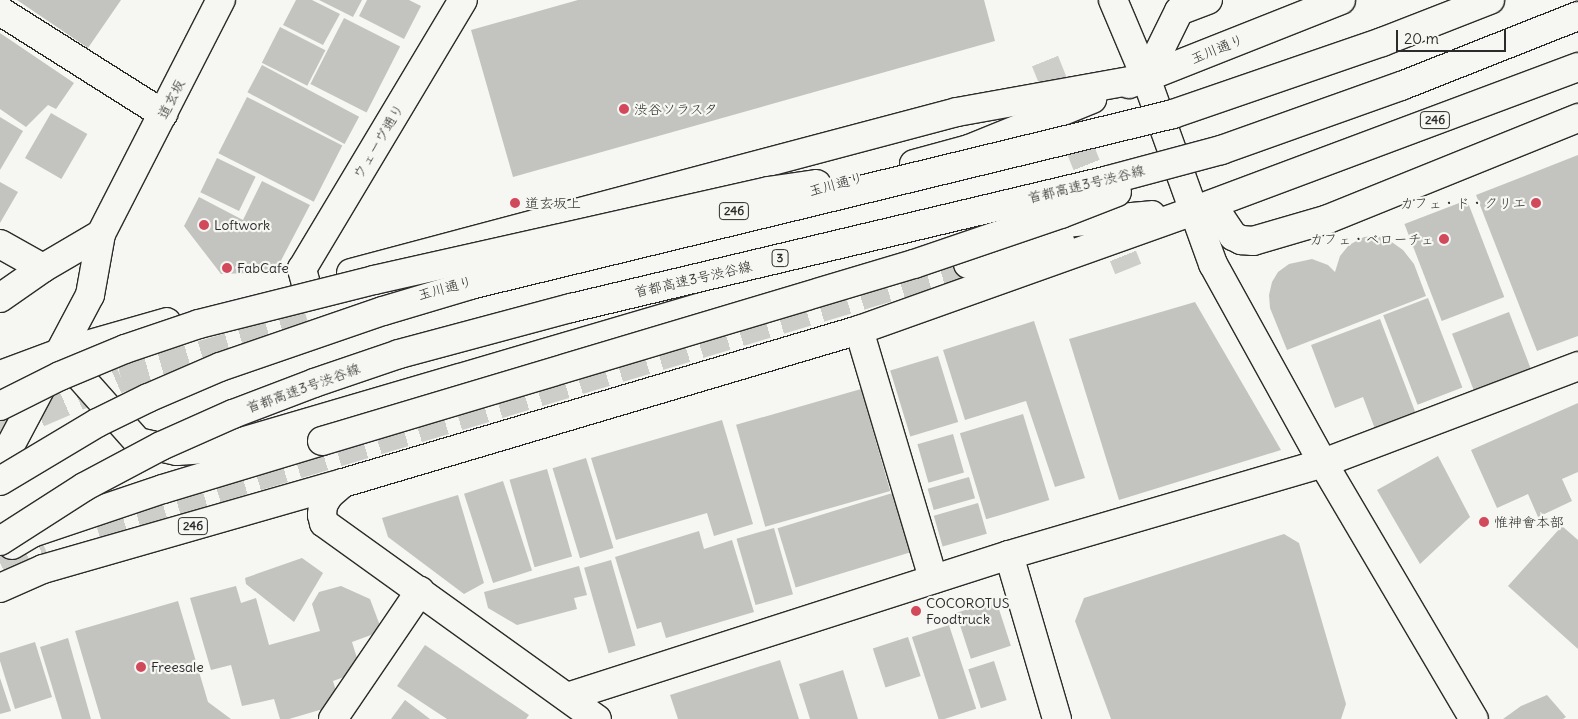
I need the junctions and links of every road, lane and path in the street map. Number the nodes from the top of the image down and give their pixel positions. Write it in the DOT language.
graph roads {
  1 [pos="221,0"];
  2 [pos="463,0"];
  3 [pos="1113,0"];
  4 [pos="1208,0"];
  5 [pos="1341,0"];
  6 [pos="1490,0"];
  7 [pos="0,11"];
  8 [pos="1578,16"];
  9 [pos="1578,67"];
  10 [pos="1146,78"];
  11 [pos="163,114"];
  12 [pos="1578,118"];
  13 [pos="1221,150"];
  14 [pos="984,159"];
  15 [pos="1193,211"];
  16 [pos="101,234"];
  17 [pos="0,244"];
  18 [pos="968,264"];
  19 [pos="43,268"];
  20 [pos="306,284"];
  21 [pos="0,298"];
  22 [pos="316,322"];
  23 [pos="859,330"];
  24 [pos="59,353"];
  25 [pos="1578,366"];
  26 [pos="0,375"];
  27 [pos="0,406"];
  28 [pos="1323,463"];
  29 [pos="0,465"];
  30 [pos="0,481"];
  31 [pos="343,483"];
  32 [pos="163,489"];
  33 [pos="0,540"];
  34 [pos="0,553"];
  35 [pos="1009,555"];
  36 [pos="933,579"];
  37 [pos="0,588"];
  38 [pos="420,591"];
  39 [pos="567,696"];
  40 [pos="333,719"];
  41 [pos="597,719"];
  42 [pos="1057,719"];
  43 [pos="1474,719"];
  1 -- 11 [label="main road, 道玄坂"];
  2 -- 20 [label="main road, ウェーヴ通り"];
  3 -- 10 [label="main road"];
  4 -- 10 [label="main road"];
  5 -- 10 [label="main road, 玉川通り / 246"];
  6 -- 14 [label="main road, bridge"];
  7 -- 11 [label="main road"];
  8 -- 13 [label="main road, 首都高速3号渋谷線 / 3, bridge"];
  9 -- 15 [label="main road, 246"];
  10 -- 15 [label="main road"];
  10 -- 20 [label="main road, 246"];
  10 -- 22 [label="main road, 玉川通り / 246"];
  11 -- 16 [label="main road, 道玄坂"];
  12 -- 15 [label="main road"];
  13 -- 32 [label="main road, bridge"];
  13 -- 33 [label="main road, 首都高速3号渋谷線 / 3, bridge"];
  14 -- 27 [label="main road, bridge"];
  14 -- 30 [label="main road, bridge"];
  15 -- 18 [label="main road, 246"];
  15 -- 23 [label="main road, 246"];
  15 -- 24 [label="main road"];
  15 -- 28 [label="main road"];
  16 -- 19 [label="main road"];
  16 -- 24 [label="main road"];
  17 -- 19 [label="main road"];
  19 -- 21 [label="main road"];
  20 -- 24 [label="main road, 246"];
  23 -- 31 [label="main road, 246"];
  23 -- 36 [label="main road"];
  24 -- 26 [label="main road, 246"];
  24 -- 29 [label="main road"];
  24 -- 32 [label="main road"];
  25 -- 28 [label="main road"];
  28 -- 35 [label="main road"];
  28 -- 43 [label="main road"];
  31 -- 37 [label="main road, 246"];
  31 -- 38 [label="main road"];
  32 -- 34 [label="main road"];
  35 -- 36 [label="main road"];
  35 -- 42 [label="main road"];
  36 -- 39 [label="main road"];
  38 -- 39 [label="main road"];
  38 -- 40 [label="main road"];
  39 -- 41 [label="main road"];
}
